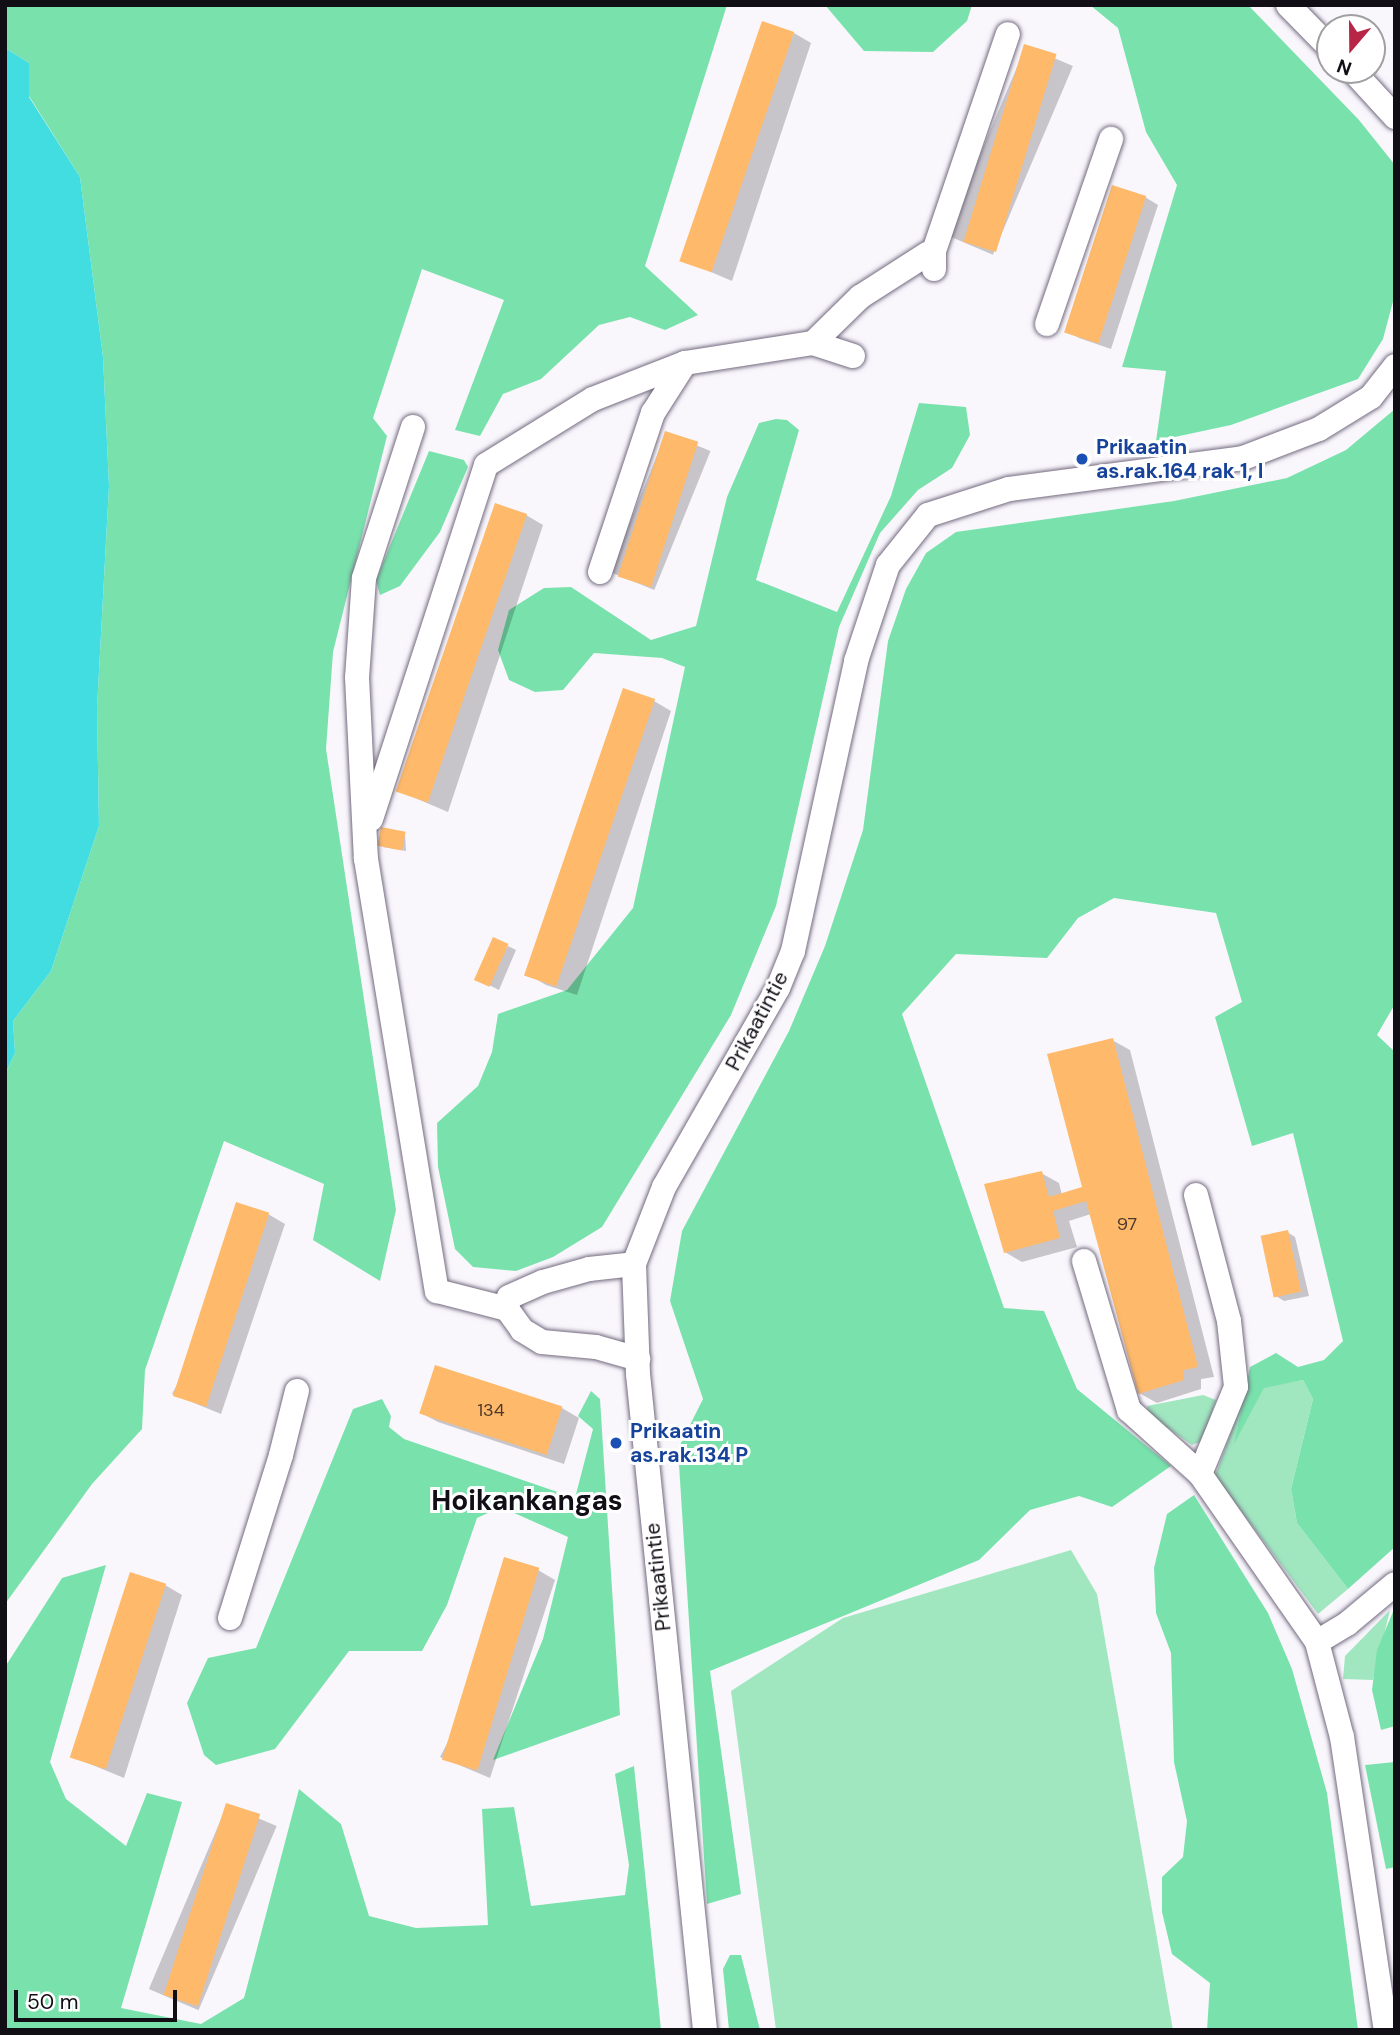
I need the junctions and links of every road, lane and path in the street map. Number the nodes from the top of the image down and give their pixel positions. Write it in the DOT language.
graph roads {
  1 [pos="1288,5"];
  2 [pos="1008,34"];
  3 [pos="1316,34"];
  4 [pos="1365,84"];
  5 [pos="1395,117"];
  6 [pos="1111,139"];
  7 [pos="1047,324"];
  8 [pos="813,343"];
  9 [pos="853,356"];
  10 [pos="685,363"];
  11 [pos="1395,366"];
  12 [pos="413,427"];
  13 [pos="600,572"];
  14 [pos="365,837"];
  15 [pos="1196,1195"];
  16 [pos="1084,1261"];
  17 [pos="634,1264"];
  18 [pos="507,1309"];
  19 [pos="638,1359"];
  20 [pos="297,1391"];
  21 [pos="1200,1474"];
  22 [pos="1395,1584"];
  23 [pos="230,1618"];
  24 [pos="1317,1642"];
  25 [pos="705,2030"];
  26 [pos="1386,2030"];
  1 -- 3 [label="street"];
  2 -- 8 [label="street"];
  4 -- 5 [label="street"];
  6 -- 7 [label="street"];
  8 -- 9 [label="street"];
  8 -- 10 [label="street"];
  10 -- 13 [label="street"];
  10 -- 14 [label="street"];
  11 -- 17 [label="street, Prikaatintie"];
  12 -- 14 [label="street"];
  14 -- 18 [label="street"];
  15 -- 21 [label="street"];
  16 -- 21 [label="street"];
  17 -- 18 [label="street"];
  17 -- 19 [label="street, Prikaatintie"];
  18 -- 19 [label="street"];
  19 -- 25 [label="street, Prikaatintie"];
  20 -- 23 [label="street"];
  21 -- 24 [label="street"];
  22 -- 24 [label="street"];
  24 -- 26 [label="street"];
}
